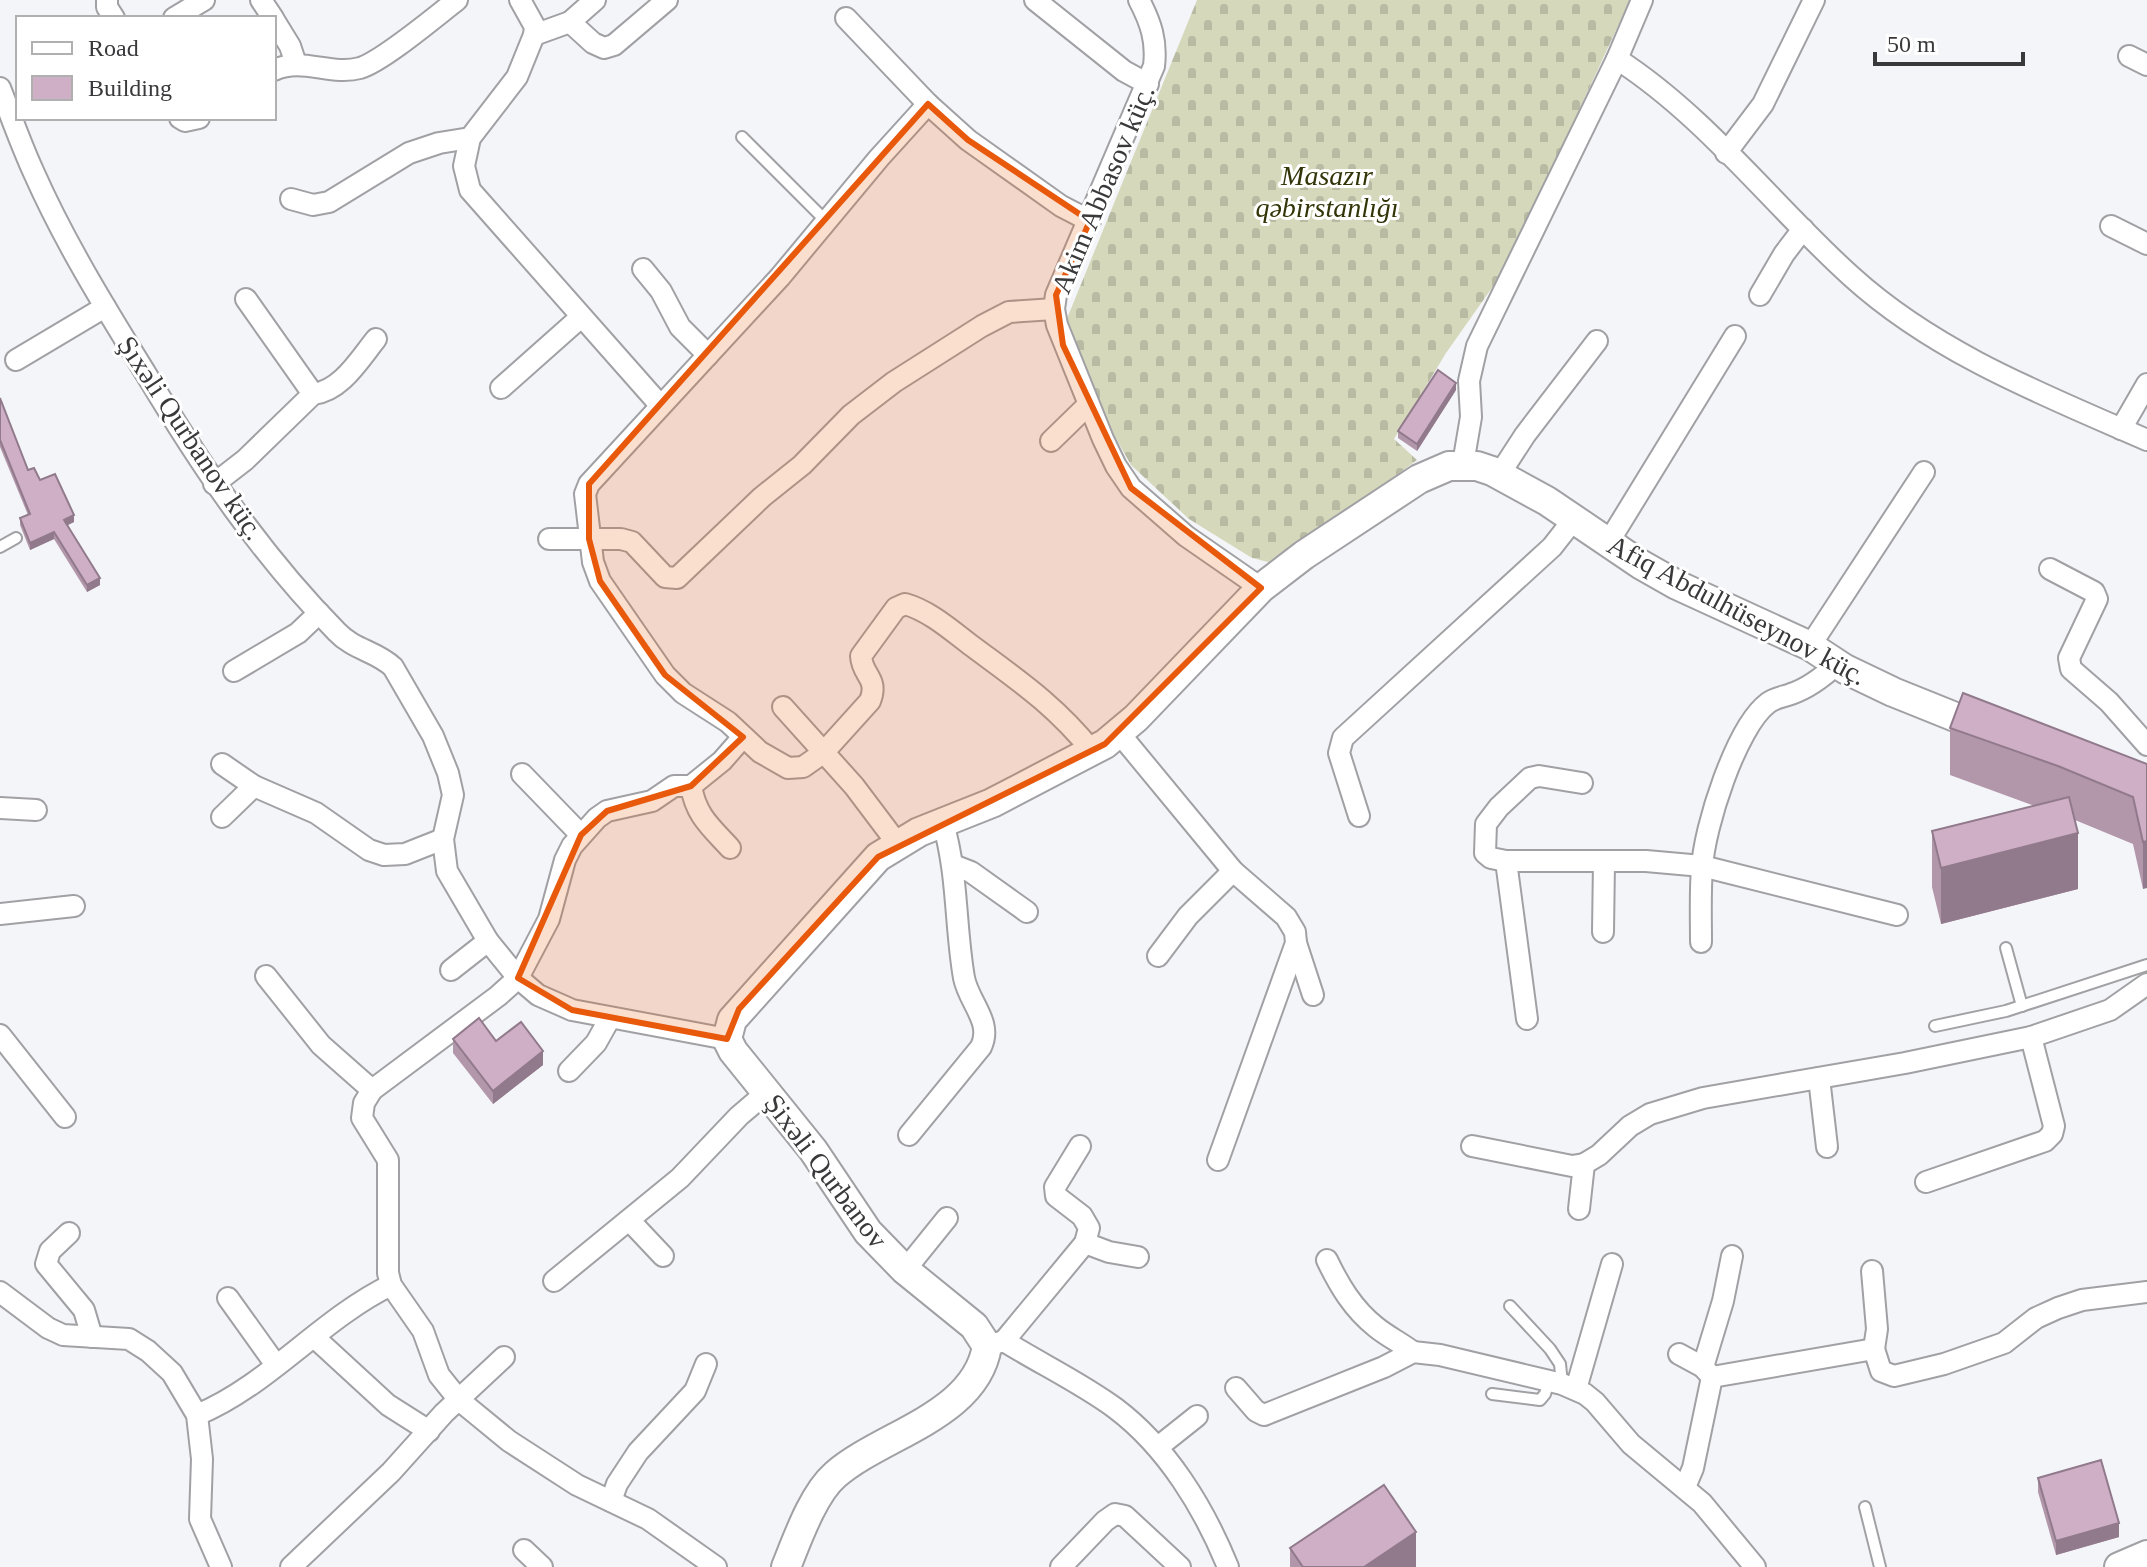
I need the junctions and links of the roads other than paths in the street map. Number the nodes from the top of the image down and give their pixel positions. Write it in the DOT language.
graph roads {
  1 [pos="457,0"];
  2 [pos="520,0"];
  3 [pos="595,0"];
  4 [pos="667,0"];
  5 [pos="1035,0"];
  6 [pos="1139,0"];
  7 [pos="1642,0"];
  8 [pos="1814,0"];
  9 [pos="846,18"];
  10 [pos="570,22"];
  11 [pos="276,24"];
  12 [pos="534,35"];
  13 [pos="1617,59"];
  14 [pos="296,64"];
  15 [pos="276,69"];
  16 [pos="1148,84"];
  17 [pos="0,88"];
  18 [pos="928,104"];
  19 [pos="742,137"];
  20 [pos="470,138"];
  21 [pos="1726,153"];
  22 [pos="291,199"];
  23 [pos="826,221"];
  24 [pos="1090,221"];
  25 [pos="2111,226"];
  26 [pos="1803,229"];
  27 [pos="2147,244"];
  28 [pos="643,269"];
  29 [pos="1760,295"];
  30 [pos="246,299"];
  31 [pos="105,307"];
  32 [pos="1054,309"];
  33 [pos="581,317"];
  34 [pos="1735,336"];
  35 [pos="376,339"];
  36 [pos="1597,341"];
  37 [pos="708,355"];
  38 [pos="16,360"];
  39 [pos="2147,384"];
  40 [pos="501,388"];
  41 [pos="313,394"];
  42 [pos="660,405"];
  43 [pos="1088,405"];
  44 [pos="2121,429"];
  45 [pos="2147,440"];
  46 [pos="1051,441"];
  47 [pos="1463,464"];
  48 [pos="1924,472"];
  49 [pos="1499,475"];
  50 [pos="214,484"];
  51 [pos="1574,519"];
  52 [pos="16,538"];
  53 [pos="549,539"];
  54 [pos="589,539"];
  55 [pos="1608,543"];
  56 [pos="0,547"];
  57 [pos="2050,569"];
  58 [pos="1261,588"];
  59 [pos="319,613"];
  60 [pos="1810,646"];
  61 [pos="1837,664"];
  62 [pos="234,671"];
  63 [pos="783,707"];
  64 [pos="1119,733"];
  65 [pos="743,737"];
  66 [pos="2015,741"];
  67 [pos="2147,745"];
  68 [pos="1092,751"];
  69 [pos="823,753"];
  70 [pos="222,764"];
  71 [pos="522,774"];
  72 [pos="1582,783"];
  73 [pos="254,786"];
  74 [pos="691,786"];
  75 [pos="0,808"];
  76 [pos="36,810"];
  77 [pos="1359,816"];
  78 [pos="222,817"];
  79 [pos="943,823"];
  80 [pos="581,835"];
  81 [pos="443,839"];
  82 [pos="897,843"];
  83 [pos="730,848"];
  84 [pos="1506,861"];
  85 [pos="1604,862"];
  86 [pos="953,865"];
  87 [pos="1702,866"];
  88 [pos="1233,871"];
  89 [pos="74,906"];
  90 [pos="1027,912"];
  91 [pos="0,914"];
  92 [pos="1897,915"];
  93 [pos="1603,932"];
  94 [pos="488,941"];
  95 [pos="1701,942"];
  96 [pos="1296,943"];
  97 [pos="2006,948"];
  98 [pos="1158,956"];
  99 [pos="2147,965"];
  100 [pos="451,970"];
  101 [pos="266,976"];
  102 [pos="518,978"];
  103 [pos="2147,984"];
  104 [pos="1313,995"];
  105 [pos="2022,1006"];
  106 [pos="610,1018"];
  107 [pos="1527,1019"];
  108 [pos="1935,1026"];
  109 [pos="0,1035"];
  110 [pos="2031,1037"];
  111 [pos="727,1039"];
  112 [pos="569,1071"];
  113 [pos="1819,1078"];
  114 [pos="372,1090"];
  115 [pos="767,1092"];
  116 [pos="65,1117"];
  117 [pos="909,1135"];
  118 [pos="1080,1146"];
  119 [pos="1472,1146"];
  120 [pos="1827,1147"];
  121 [pos="1218,1160"];
  122 [pos="1584,1164"];
  123 [pos="1926,1182"];
  124 [pos="1579,1209"];
  125 [pos="947,1218"];
  126 [pos="630,1221"];
  127 [pos="69,1233"];
  128 [pos="1085,1243"];
  129 [pos="663,1256"];
  130 [pos="1732,1256"];
  131 [pos="1138,1257"];
  132 [pos="1327,1260"];
  133 [pos="1612,1264"];
  134 [pos="905,1270"];
  135 [pos="1872,1271"];
  136 [pos="554,1281"];
  137 [pos="391,1285"];
  138 [pos="0,1292"];
  139 [pos="2147,1292"];
  140 [pos="228,1298"];
  141 [pos="1510,1306"];
  142 [pos="92,1337"];
  143 [pos="314,1337"];
  144 [pos="996,1344"];
  145 [pos="1874,1349"];
  146 [pos="1413,1352"];
  147 [pos="1679,1354"];
  148 [pos="504,1357"];
  149 [pos="706,1364"];
  150 [pos="276,1365"];
  151 [pos="1708,1372"];
  152 [pos="1563,1385"];
  153 [pos="1236,1388"];
  154 [pos="1492,1394"];
  155 [pos="459,1400"];
  156 [pos="197,1415"];
  157 [pos="1197,1416"];
  158 [pos="429,1431"];
  159 [pos="1158,1447"];
  160 [pos="1685,1487"];
  161 [pos="611,1501"];
  162 [pos="1865,1507"];
  163 [pos="524,1550"];
  164 [pos="2147,1555"];
  165 [pos="221,1567"];
  166 [pos="291,1567"];
  167 [pos="542,1567"];
  168 [pos="716,1567"];
  169 [pos="786,1567"];
  170 [pos="1061,1567"];
  171 [pos="1180,1567"];
  172 [pos="1228,1567"];
  173 [pos="1755,1567"];
  174 [pos="1880,1567"];
  175 [pos="2119,1567"];
  1 -- 14 [label="street"];
  2 -- 12 [label="street"];
  3 -- 10 [label="street"];
  4 -- 10 [label="street"];
  5 -- 16 [label="street"];
  6 -- 16 [label="street, Akim Abbasov küç."];
  7 -- 13 [label="street"];
  8 -- 21 [label="street"];
  9 -- 18 [label="street"];
  10 -- 12 [label="street"];
  11 -- 14 [label="street"];
  12 -- 20 [label="street"];
  13 -- 21 [label="street"];
  13 -- 47 [label="street"];
  14 -- 15 [label="street"];
  16 -- 24 [label="street, Akim Abbasov küç."];
  17 -- 31 [label="street, Şıxəli Qurbanov küç."];
  18 -- 23 [label="street"];
  18 -- 24 [label="street"];
  19 -- 23 [label="lane"];
  20 -- 22 [label="street"];
  20 -- 33 [label="street"];
  21 -- 26 [label="street"];
  23 -- 37 [label="street"];
  24 -- 32 [label="street, Akim Abbasov küç."];
  25 -- 27 [label="street"];
  26 -- 29 [label="street"];
  26 -- 44 [label="street"];
  28 -- 37 [label="street"];
  30 -- 41 [label="street"];
  31 -- 38 [label="street"];
  31 -- 50 [label="street, Şıxəli Qurbanov küç."];
  32 -- 43 [label="street, Akim Abbasov küç."];
  32 -- 54 [label="street"];
  33 -- 40 [label="street"];
  33 -- 42 [label="street"];
  34 -- 55 [label="street"];
  35 -- 41 [label="street"];
  36 -- 49 [label="street"];
  37 -- 42 [label="street"];
  39 -- 44 [label="street"];
  41 -- 50 [label="street"];
  42 -- 54 [label="street"];
  43 -- 46 [label="street"];
  43 -- 58 [label="street, Akim Abbasov küç."];
  44 -- 45 [label="street"];
  47 -- 49 [label="street, Afiq Abdulhüseynov küç."];
  47 -- 58 [label="street"];
  48 -- 60 [label="street"];
  49 -- 51 [label="street, Afiq Abdulhüseynov küç."];
  50 -- 59 [label="street, Şıxəli Qurbanov küç."];
  51 -- 55 [label="street, Afiq Abdulhüseynov küç."];
  51 -- 77 [label="street"];
  52 -- 56 [label="lane"];
  53 -- 54 [label="street"];
  54 -- 65 [label="street"];
  55 -- 60 [label="street, Afiq Abdulhüseynov küç."];
  57 -- 67 [label="street"];
  58 -- 64 [label="street"];
  59 -- 62 [label="street"];
  59 -- 81 [label="street, Şıxəli Qurbanov küç."];
  60 -- 61 [label="street, Afiq Abdulhüseynov küç."];
  61 -- 66 [label="street, Afiq Abdulhüseynov küç."];
  61 -- 87 [label="street"];
  63 -- 69 [label="street"];
  64 -- 68 [label="street"];
  64 -- 88 [label="street"];
  65 -- 69 [label="street"];
  65 -- 74 [label="street"];
  68 -- 69 [label="street"];
  68 -- 79 [label="street"];
  69 -- 82 [label="street"];
  70 -- 73 [label="street"];
  71 -- 80 [label="street"];
  72 -- 84 [label="street"];
  73 -- 78 [label="street"];
  73 -- 81 [label="street"];
  74 -- 80 [label="street"];
  74 -- 83 [label="street"];
  75 -- 76 [label="street"];
  79 -- 82 [label="street"];
  79 -- 86 [label="street"];
  80 -- 102 [label="street"];
  81 -- 94 [label="street, Şıxəli Qurbanov küç."];
  82 -- 111 [label="street"];
  84 -- 85 [label="street"];
  84 -- 107 [label="street"];
  85 -- 87 [label="street"];
  85 -- 93 [label="street"];
  86 -- 90 [label="street"];
  86 -- 117 [label="street"];
  87 -- 92 [label="street"];
  87 -- 95 [label="street"];
  88 -- 96 [label="street"];
  88 -- 98 [label="street"];
  89 -- 91 [label="street"];
  94 -- 100 [label="street"];
  94 -- 102 [label="street, Şıxəli Qurbanov küç."];
  96 -- 104 [label="street"];
  96 -- 121 [label="street"];
  97 -- 105 [label="lane"];
  99 -- 105 [label="lane"];
  101 -- 114 [label="street"];
  102 -- 106 [label="street, Şıxəli Qurbanov küç."];
  102 -- 114 [label="street"];
  103 -- 110 [label="street"];
  105 -- 108 [label="lane"];
  106 -- 111 [label="street, Şıxəli Qurbanov küç."];
  106 -- 112 [label="street"];
  109 -- 116 [label="street"];
  110 -- 113 [label="street"];
  110 -- 123 [label="street"];
  111 -- 115 [label="street, Şixəli Qurbanov"];
  113 -- 120 [label="street"];
  113 -- 122 [label="street"];
  114 -- 137 [label="street"];
  115 -- 126 [label="street"];
  115 -- 134 [label="street, Şixəli Qurbanov"];
  118 -- 128 [label="street"];
  119 -- 122 [label="street"];
  122 -- 124 [label="street"];
  125 -- 134 [label="street"];
  126 -- 129 [label="street"];
  126 -- 136 [label="street"];
  127 -- 142 [label="street"];
  128 -- 131 [label="street"];
  128 -- 144 [label="street"];
  130 -- 151 [label="street"];
  132 -- 146 [label="street"];
  133 -- 152 [label="street"];
  134 -- 144 [label="street, Şixəli Qurbanov"];
  135 -- 145 [label="street"];
  137 -- 143 [label="street"];
  137 -- 155 [label="street"];
  138 -- 142 [label="street"];
  139 -- 145 [label="street"];
  140 -- 150 [label="street"];
  141 -- 152 [label="lane"];
  142 -- 156 [label="street"];
  143 -- 150 [label="street"];
  143 -- 158 [label="street"];
  144 -- 159 [label="street"];
  144 -- 169 [label="street"];
  145 -- 151 [label="street"];
  146 -- 152 [label="street"];
  146 -- 153 [label="street"];
  147 -- 151 [label="street"];
  148 -- 155 [label="street"];
  149 -- 161 [label="street"];
  150 -- 156 [label="street"];
  151 -- 160 [label="street"];
  152 -- 154 [label="lane"];
  152 -- 160 [label="street"];
  155 -- 158 [label="street"];
  155 -- 161 [label="street"];
  156 -- 165 [label="street"];
  157 -- 159 [label="street"];
  158 -- 166 [label="street"];
  159 -- 172 [label="street"];
  160 -- 173 [label="street"];
  161 -- 168 [label="street"];
  162 -- 174 [label="lane"];
  163 -- 167 [label="street"];
  164 -- 175 [label="street"];
  170 -- 171 [label="street"];
}
